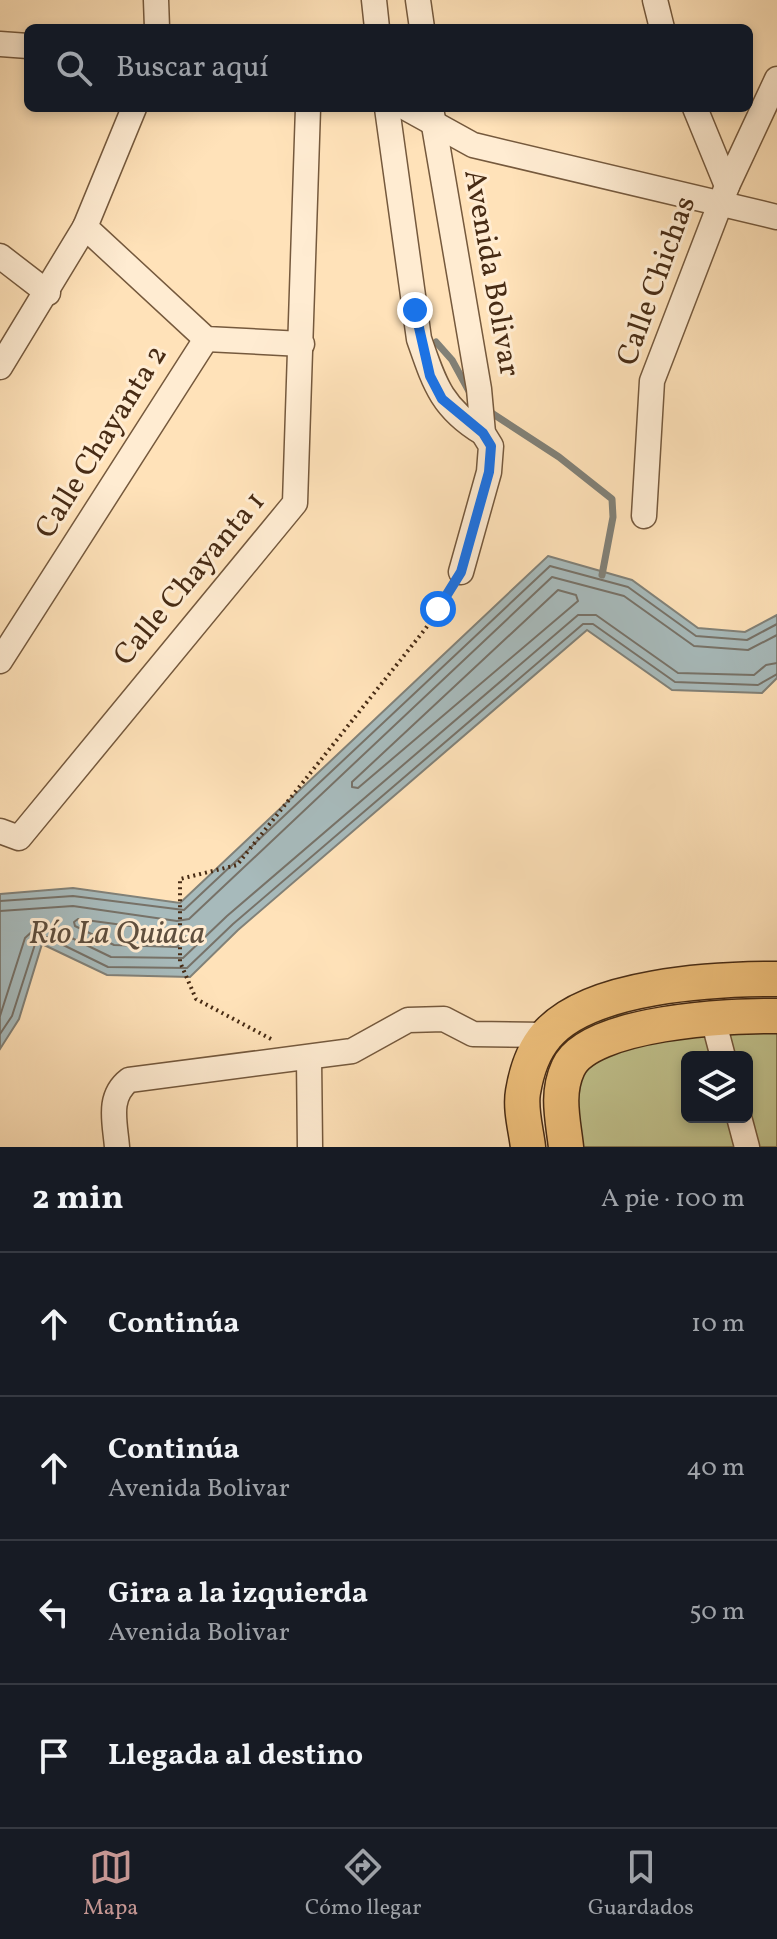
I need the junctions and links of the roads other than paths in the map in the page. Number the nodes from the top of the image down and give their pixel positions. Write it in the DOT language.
graph roads {
  1 [pos="156,0"];
  2 [pos="374,0"];
  3 [pos="418,0"];
  4 [pos="655,0"];
  5 [pos="157,24"];
  6 [pos="377,24"];
  7 [pos="421,24"];
  8 [pos="661,24"];
  9 [pos="0,44"];
  10 [pos="24,46"];
  11 [pos="777,79"];
  12 [pos="132,112"];
  13 [pos="308,112"];
  14 [pos="388,112"];
  15 [pos="696,112"];
  16 [pos="432,116"];
  17 [pos="724,194"];
  18 [pos="777,217"];
  19 [pos="85,227"];
  20 [pos="0,256"];
  21 [pos="48,293"];
  22 [pos="206,339"];
  23 [pos="302,344"];
  24 [pos="0,367"];
  25 [pos="483,433"];
  26 [pos="644,516"];
  27 [pos="461,572"];
  28 [pos="3,648"];
  29 [pos="0,831"];
  30 [pos="777,979"];
  31 [pos="777,1016"];
  32 [pos="713,1019"];
  33 [pos="546,1035"];
  34 [pos="721,1051"];
  35 [pos="309,1058"];
  36 [pos="741,1123"];
  37 [pos="117,1147"];
  38 [pos="310,1147"];
  39 [pos="528,1147"];
  40 [pos="566,1147"];
  41 [pos="747,1147"];
  1 -- 5 [label="street"];
  2 -- 6 [label="street"];
  3 -- 7 [label="street"];
  4 -- 8 [label="street"];
  9 -- 10 [label="street"];
  11 -- 17 [label="street, Calle Chichas"];
  12 -- 19 [label="street"];
  13 -- 23 [label="street, Calle Chayanta 1"];
  14 -- 25 [label="street"];
  15 -- 17 [label="street"];
  16 -- 17 [label="street"];
  16 -- 25 [label="street, Avenida Bolivar"];
  17 -- 18 [label="street"];
  17 -- 26 [label="street, Calle Chichas"];
  19 -- 21 [label="street"];
  19 -- 22 [label="street"];
  20 -- 21 [label="street"];
  21 -- 24 [label="street"];
  22 -- 23 [label="street"];
  22 -- 28 [label="street, Calle Chayanta 2"];
  23 -- 29 [label="street, Calle Chayanta 1"];
  25 -- 27 [label="street, Avenida Bolivar"];
  30 -- 33 [label="highway"];
  31 -- 32 [label="highway"];
  32 -- 34 [label="street"];
  32 -- 40 [label="highway"];
  33 -- 35 [label="street"];
  33 -- 39 [label="highway"];
  35 -- 37 [label="street"];
  35 -- 38 [label="street"];
  36 -- 41 [label="street"];
}
